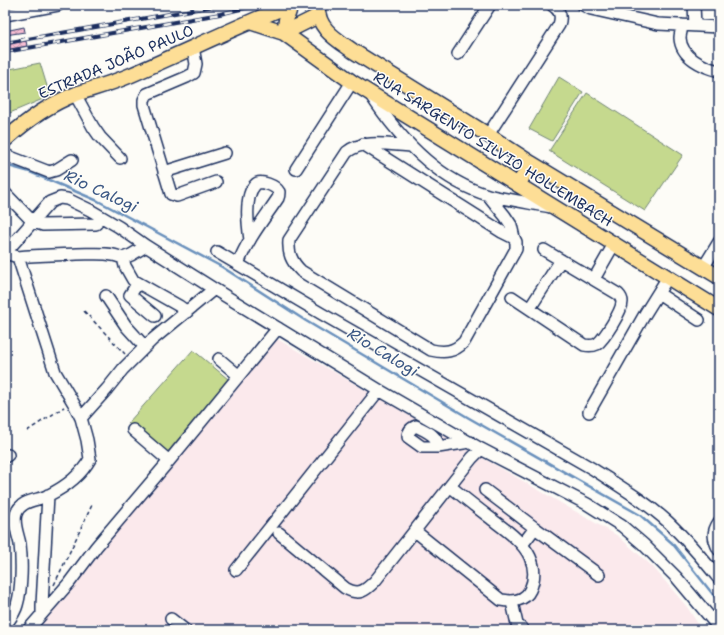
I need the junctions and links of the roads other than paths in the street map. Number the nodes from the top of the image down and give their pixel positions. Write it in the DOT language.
graph roads {
  1 [pos="58,5"];
  2 [pos="291,5"];
  3 [pos="490,5"];
  4 [pos="552,5"];
  5 [pos="694,5"];
  6 [pos="589,6"];
  7 [pos="318,10"];
  8 [pos="5,15"];
  9 [pos="250,22"];
  10 [pos="682,25"];
  11 [pos="695,26"];
  12 [pos="719,27"];
  13 [pos="284,33"];
  14 [pos="193,47"];
  15 [pos="458,54"];
  16 [pos="719,71"];
  17 [pos="352,82"];
  18 [pos="369,92"];
  19 [pos="75,94"];
  20 [pos="488,135"];
  21 [pos="5,140"];
  22 [pos="363,144"];
  23 [pos="410,146"];
  24 [pos="225,153"];
  25 [pos="5,155"];
  26 [pos="120,158"];
  27 [pos="72,160"];
  28 [pos="531,163"];
  29 [pos="296,169"];
  30 [pos="164,172"];
  31 [pos="216,182"];
  32 [pos="518,184"];
  33 [pos="5,193"];
  34 [pos="488,195"];
  35 [pos="556,208"];
  36 [pos="33,222"];
  37 [pos="96,224"];
  38 [pos="514,238"];
  39 [pos="250,240"];
  40 [pos="719,242"];
  41 [pos="614,244"];
  42 [pos="146,246"];
  43 [pos="544,250"];
  44 [pos="217,252"];
  45 [pos="5,253"];
  46 [pos="18,257"];
  47 [pos="123,258"];
  48 [pos="561,260"];
  49 [pos="238,264"];
  50 [pos="703,268"];
  51 [pos="668,277"];
  52 [pos="719,277"];
  53 [pos="594,278"];
  54 [pos="138,283"];
  55 [pos="214,289"];
  56 [pos="658,293"];
  57 [pos="106,296"];
  58 [pos="512,297"];
  59 [pos="530,308"];
  60 [pos="719,309"];
  61 [pos="187,312"];
  62 [pos="155,316"];
  63 [pos="699,320"];
  64 [pos="278,328"];
  65 [pos="145,347"];
  66 [pos="219,359"];
  67 [pos="238,375"];
  68 [pos="378,390"];
  69 [pos="589,412"];
  70 [pos="81,418"];
  71 [pos="133,430"];
  72 [pos="470,442"];
  73 [pos="438,447"];
  74 [pos="481,449"];
  75 [pos="169,461"];
  76 [pos="450,486"];
  77 [pos="485,490"];
  78 [pos="48,496"];
  79 [pos="719,522"];
  80 [pos="535,528"];
  81 [pos="414,531"];
  82 [pos="279,533"];
  83 [pos="522,545"];
  84 [pos="719,550"];
  85 [pos="236,570"];
  86 [pos="599,575"];
  87 [pos="719,579"];
  88 [pos="512,602"];
  89 [pos="42,614"];
  90 [pos="171,619"];
  91 [pos="5,626"];
  92 [pos="719,628"];
  93 [pos="28,630"];
  94 [pos="185,630"];
  95 [pos="523,630"];
  1 -- 8 [label="street"];
  2 -- 9 [label="main road, ESTRADA JOÃO PAULO"];
  2 -- 13 [label="main road"];
  3 -- 15 [label="street"];
  4 -- 20 [label="street"];
  5 -- 11 [label="street"];
  6 -- 10 [label="street"];
  7 -- 13 [label="main road"];
  7 -- 20 [label="main road, RUA SARGENTO SILVIO HOLLEMBACH"];
  9 -- 13 [label="main road, RUA SARGENTO SILVIO HOLLEMBACH"];
  9 -- 14 [label="main road, ESTRADA JOÃO PAULO"];
  10 -- 11 [label="street"];
  10 -- 16 [label="street"];
  11 -- 12 [label="street"];
  13 -- 17 [label="main road, RUA SARGENTO SILVIO HOLLEMBACH"];
  14 -- 19 [label="main road, ESTRADA JOÃO PAULO"];
  14 -- 30 [label="street"];
  17 -- 18 [label="main road, RUA SARGENTO SILVIO HOLLEMBACH"];
  17 -- 29 [label="street"];
  18 -- 23 [label="street"];
  18 -- 32 [label="main road, RUA SARGENTO SILVIO HOLLEMBACH"];
  19 -- 21 [label="main road, ESTRADA JOÃO PAULO"];
  19 -- 26 [label="street"];
  20 -- 28 [label="main road, RUA SARGENTO SILVIO HOLLEMBACH"];
  22 -- 23 [label="street"];
  22 -- 38 [label="street"];
  22 -- 38 [label="street"];
  23 -- 34 [label="street"];
  24 -- 30 [label="street"];
  25 -- 27 [label="street"];
  28 -- 32 [label="main road"];
  28 -- 50 [label="main road, RUA SARGENTO SILVIO HOLLEMBACH"];
  30 -- 31 [label="street"];
  32 -- 35 [label="main road, RUA SARGENTO SILVIO HOLLEMBACH"];
  33 -- 36 [label="street"];
  34 -- 35 [label="street"];
  34 -- 38 [label="street"];
  35 -- 41 [label="main road, RUA SARGENTO SILVIO HOLLEMBACH"];
  36 -- 37 [label="street"];
  36 -- 42 [label="street"];
  36 -- 45 [label="street"];
  39 -- 39 [label="street"];
  39 -- 49 [label="street"];
  40 -- 50 [label="street"];
  41 -- 51 [label="main road, RUA SARGENTO SILVIO HOLLEMBACH"];
  41 -- 53 [label="street"];
  42 -- 47 [label="street"];
  42 -- 55 [label="street"];
  43 -- 48 [label="street"];
  44 -- 49 [label="street"];
  45 -- 46 [label="street"];
  46 -- 47 [label="street"];
  46 -- 70 [label="street"];
  47 -- 54 [label="street"];
  48 -- 53 [label="street"];
  48 -- 59 [label="street"];
  49 -- 87 [label="street"];
  50 -- 52 [label="main road, RUA SARGENTO SILVIO HOLLEMBACH"];
  51 -- 56 [label="street"];
  51 -- 60 [label="main road, RUA SARGENTO SILVIO HOLLEMBACH"];
  53 -- 59 [label="street"];
  54 -- 61 [label="street"];
  54 -- 62 [label="street"];
  55 -- 61 [label="street"];
  55 -- 64 [label="street"];
  56 -- 63 [label="street"];
  56 -- 69 [label="street"];
  57 -- 65 [label="street"];
  58 -- 59 [label="street"];
  61 -- 65 [label="street"];
  64 -- 67 [label="street"];
  64 -- 68 [label="street"];
  65 -- 70 [label="street"];
  66 -- 67 [label="street"];
  67 -- 75 [label="street"];
  68 -- 72 [label="street"];
  68 -- 85 [label="street"];
  70 -- 78 [label="street"];
  71 -- 75 [label="street"];
  72 -- 73 [label="street"];
  72 -- 74 [label="street"];
  74 -- 76 [label="street"];
  74 -- 92 [label="street"];
  75 -- 89 [label="street"];
  76 -- 81 [label="street"];
  76 -- 83 [label="street"];
  77 -- 80 [label="street"];
  78 -- 89 [label="street"];
  78 -- 91 [label="street"];
  79 -- 84 [label="street"];
  80 -- 83 [label="street"];
  80 -- 86 [label="street"];
  81 -- 82 [label="street"];
  81 -- 88 [label="street"];
  83 -- 88 [label="street"];
  88 -- 95 [label="street"];
  89 -- 93 [label="street"];
  90 -- 94 [label="street"];
}
